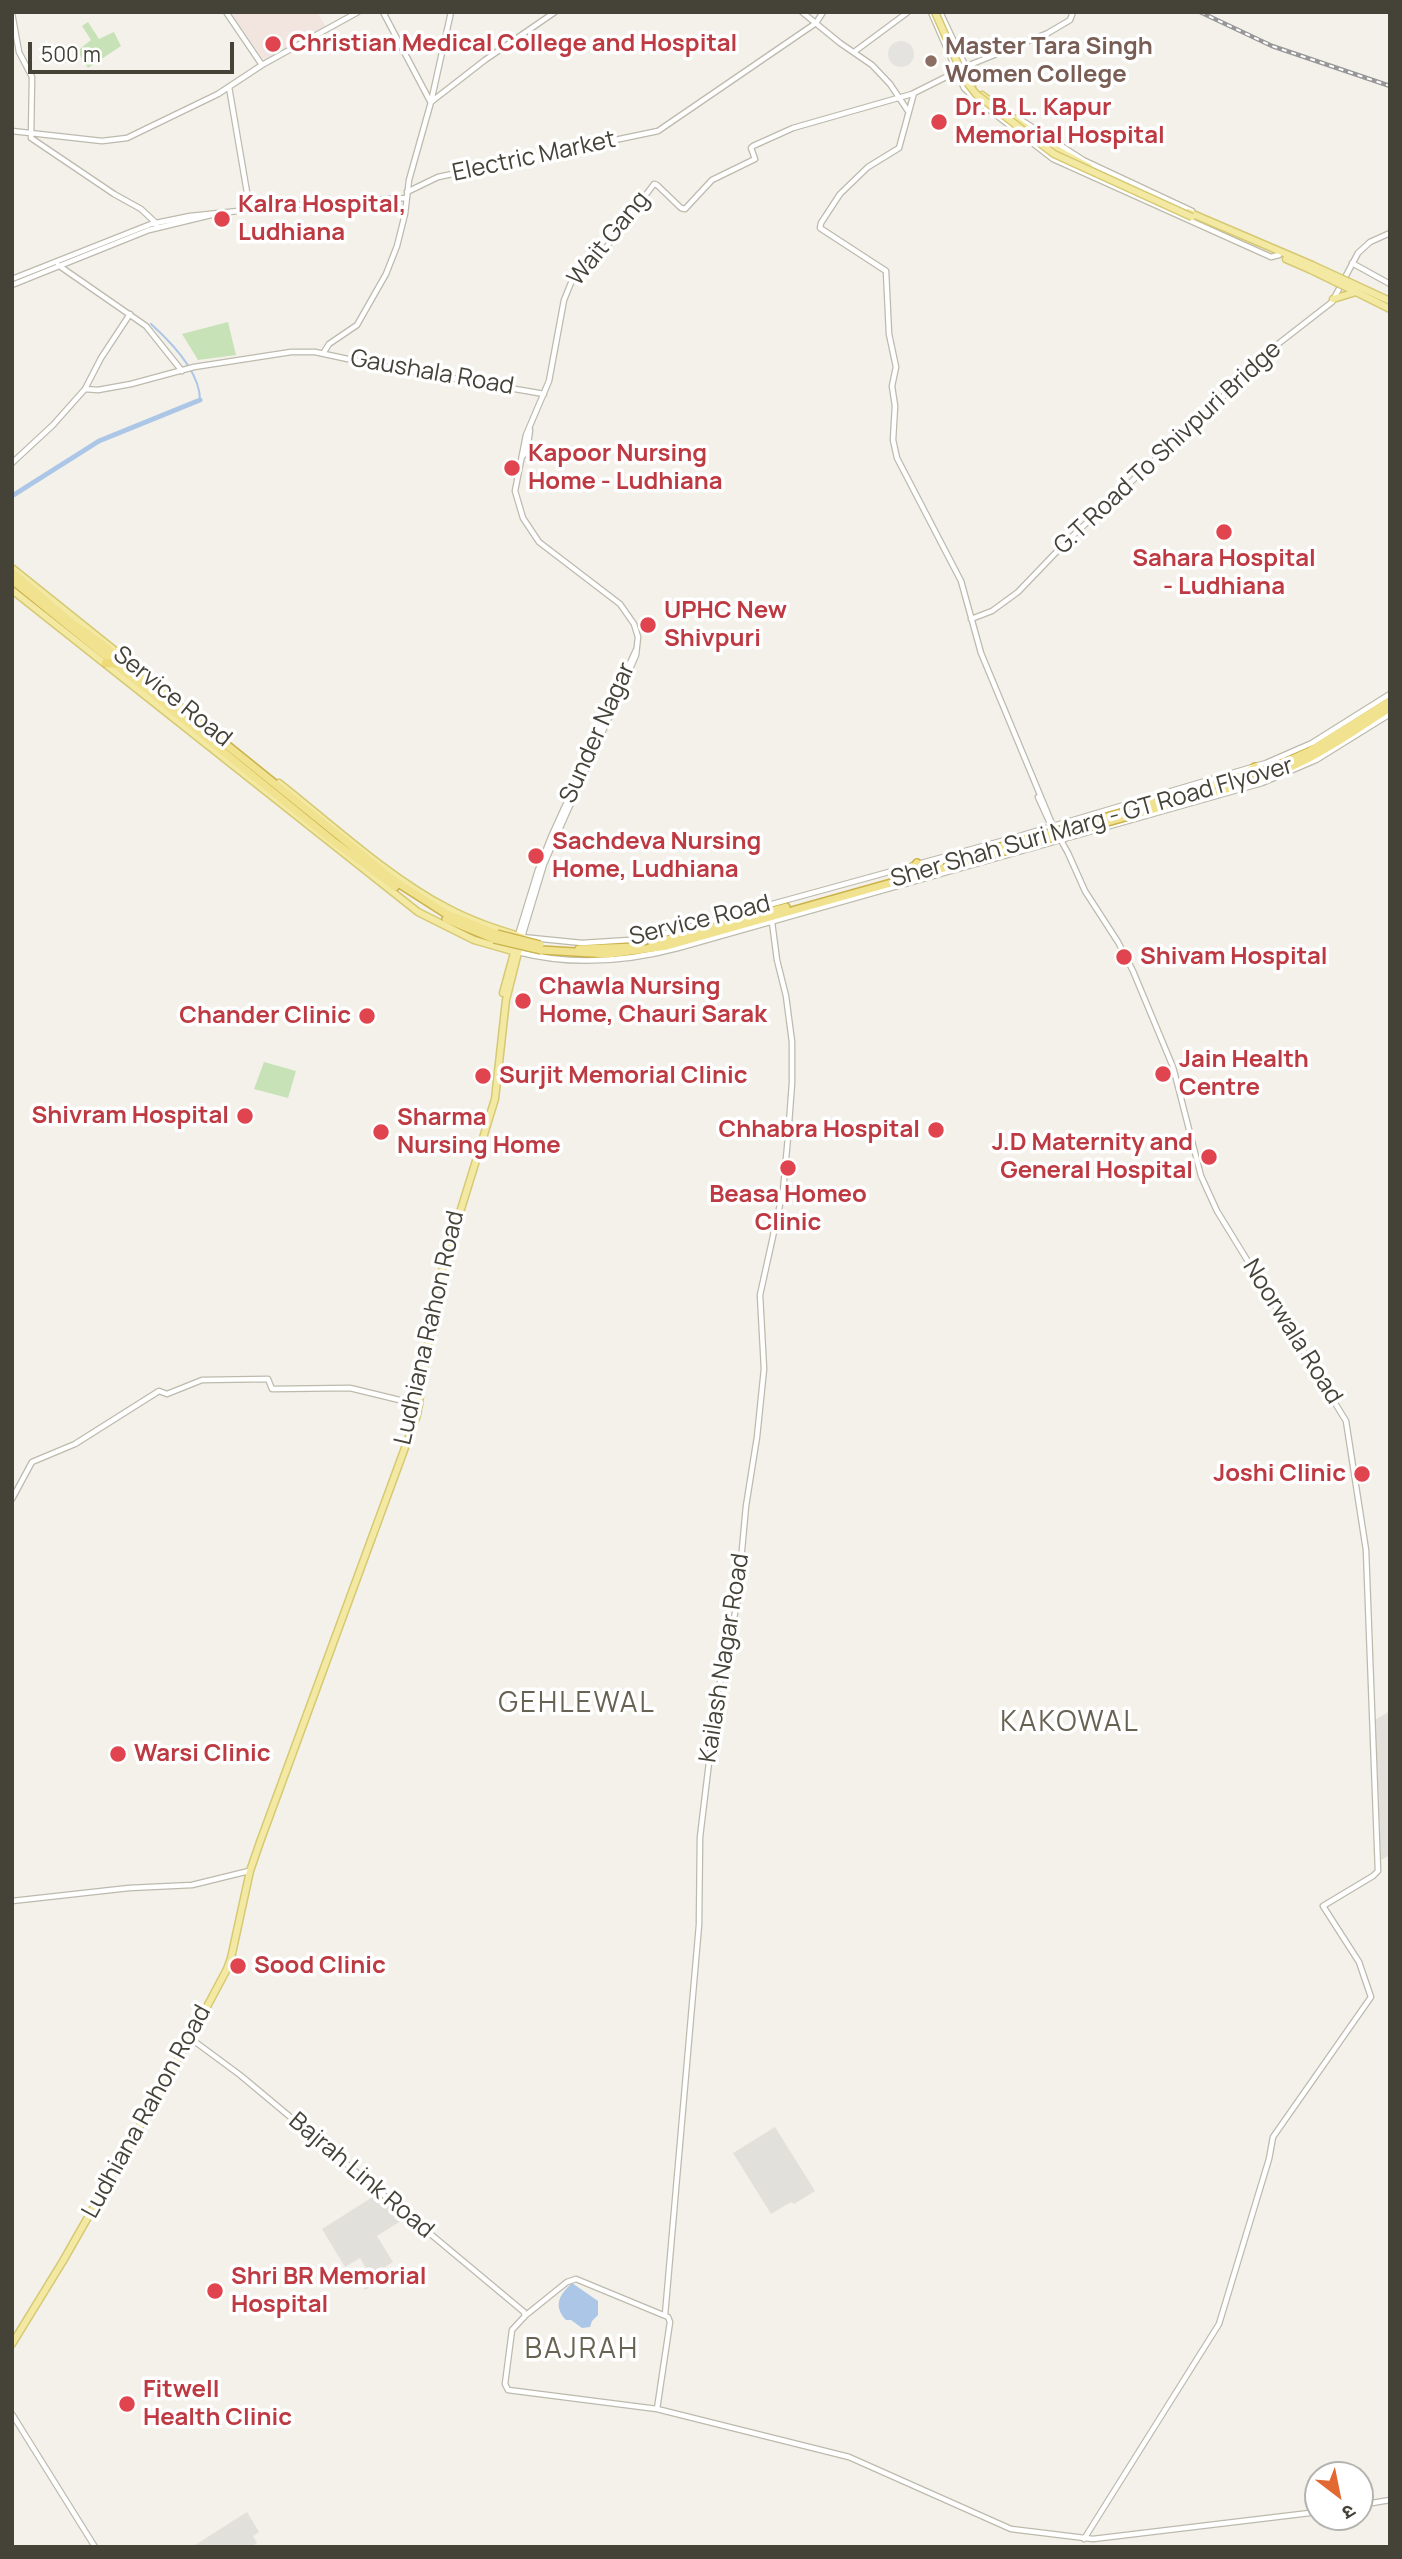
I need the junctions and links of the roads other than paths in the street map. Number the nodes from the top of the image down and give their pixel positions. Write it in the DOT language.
graph roads {
  1 [pos="226,12"];
  2 [pos="358,12"];
  3 [pos="383,12"];
  4 [pos="451,12"];
  5 [pos="555,12"];
  6 [pos="802,12"];
  7 [pos="823,12"];
  8 [pos="908,12"];
  9 [pos="936,12"];
  10 [pos="1073,12"];
  11 [pos="12,13"];
  12 [pos="816,23"];
  13 [pos="853,52"];
  14 [pos="262,65"];
  15 [pos="966,66"];
  16 [pos="957,71"];
  17 [pos="229,87"];
  18 [pos="914,93"];
  19 [pos="900,98"];
  20 [pos="430,102"];
  21 [pos="908,111"];
  22 [pos="12,131"];
  23 [pos="32,134"];
  24 [pos="407,195"];
  25 [pos="250,210"];
  26 [pos="158,225"];
  27 [pos="1390,233"];
  28 [pos="1277,253"];
  29 [pos="1352,263"];
  30 [pos="57,264"];
  31 [pos="12,279"];
  32 [pos="1390,284"];
  33 [pos="12,285"];
  34 [pos="1349,285"];
  35 [pos="1356,292"];
  36 [pos="1333,299"];
  37 [pos="1390,302"];
  38 [pos="1390,309"];
  39 [pos="130,314"];
  40 [pos="324,352"];
  41 [pos="184,370"];
  42 [pos="549,381"];
  43 [pos="85,389"];
  44 [pos="544,394"];
  45 [pos="12,463"];
  46 [pos="12,570"];
  47 [pos="12,580"];
  48 [pos="12,590"];
  49 [pos="971,618"];
  50 [pos="636,650"];
  51 [pos="106,663"];
  52 [pos="117,664"];
  53 [pos="1390,694"];
  54 [pos="1390,701"];
  55 [pos="1390,708"];
  56 [pos="1390,714"];
  57 [pos="1254,771"];
  58 [pos="302,805"];
  59 [pos="1136,811"];
  60 [pos="1052,826"];
  61 [pos="1062,841"];
  62 [pos="993,851"];
  63 [pos="357,861"];
  64 [pos="917,863"];
  65 [pos="908,873"];
  66 [pos="865,893"];
  67 [pos="772,922"];
  68 [pos="676,929"];
  69 [pos="495,936"];
  70 [pos="520,936"];
  71 [pos="692,937"];
  72 [pos="516,952"];
  73 [pos="418,1405"];
  74 [pos="12,1499"];
  75 [pos="251,1870"];
  76 [pos="12,1901"];
  77 [pos="190,2038"];
  78 [pos="665,2315"];
  79 [pos="525,2317"];
  80 [pos="12,2344"];
  81 [pos="657,2409"];
  82 [pos="12,2414"];
  83 [pos="1304,2514"];
  84 [pos="1084,2539"];
  85 [pos="94,2547"];
  1 -- 14 [label="street"];
  2 -- 14 [label="street"];
  3 -- 20 [label="street"];
  4 -- 20 [label="street, Gaushala Road"];
  5 -- 20 [label="street"];
  6 -- 12 [label="street"];
  7 -- 12 [label="street"];
  8 -- 13 [label="street"];
  9 -- 15 [label="street"];
  9 -- 16 [label="street"];
  9 -- 28 [label="main road, bridge"];
  10 -- 15 [label="street"];
  11 -- 23 [label="street"];
  12 -- 13 [label="street"];
  12 -- 24 [label="street, Electric Market"];
  13 -- 19 [label="street"];
  14 -- 17 [label="street"];
  15 -- 16 [label="street"];
  15 -- 28 [label="street"];
  16 -- 18 [label="street"];
  16 -- 28 [label="street"];
  17 -- 23 [label="street"];
  17 -- 25 [label="street"];
  18 -- 19 [label="street"];
  18 -- 21 [label="street"];
  19 -- 21 [label="street"];
  19 -- 42 [label="street, Wait Gang"];
  20 -- 24 [label="street, Gaushala Road"];
  21 -- 49 [label="street, Noorwala Road"];
  22 -- 23 [label="street"];
  23 -- 26 [label="street"];
  24 -- 25 [label="street"];
  24 -- 40 [label="street, Gaushala Road"];
  25 -- 26 [label="street"];
  26 -- 30 [label="street"];
  27 -- 29 [label="street, G.T Road To Shivpuri Bridge"];
  28 -- 34 [label="main road, bridge"];
  29 -- 32 [label="street"];
  29 -- 36 [label="street, G.T Road To Shivpuri Bridge"];
  30 -- 31 [label="street"];
  30 -- 33 [label="street"];
  30 -- 39 [label="street"];
  34 -- 35 [label="main road"];
  34 -- 37 [label="main road"];
  35 -- 36 [label="main road"];
  35 -- 38 [label="main road"];
  36 -- 49 [label="street, G.T Road To Shivpuri Bridge"];
  39 -- 41 [label="street"];
  39 -- 43 [label="street"];
  40 -- 41 [label="street"];
  40 -- 44 [label="street, Gaushala Road"];
  41 -- 43 [label="street"];
  42 -- 44 [label="street, Gaushala Road"];
  43 -- 45 [label="street"];
  44 -- 50 [label="street, Gaushala Road"];
  46 -- 58 [label="main road, Service Road"];
  46 -- 58 [label="highway"];
  47 -- 52 [label="highway"];
  48 -- 51 [label="main road, Service Road"];
  49 -- 60 [label="street, Noorwala Road"];
  50 -- 70 [label="street, Sunder Nagar"];
  51 -- 52 [label="highway"];
  51 -- 63 [label="main road, Service Road"];
  52 -- 63 [label="highway"];
  53 -- 57 [label="street, Service Road"];
  54 -- 57 [label="highway, Sher Shah Suri Marg - GT Road Flyover"];
  55 -- 59 [label="highway, Sher Shah Suri Marg - GT Road Flyover"];
  56 -- 61 [label="street, Service Road"];
  57 -- 59 [label="highway, Sher Shah Suri Marg - GT Road Flyover"];
  57 -- 60 [label="street, Service Road"];
  58 -- 69 [label="highway"];
  58 -- 70 [label="main road, Service Road"];
  59 -- 62 [label="highway, Sher Shah Suri Marg - GT Road Flyover, bridge"];
  60 -- 61 [label="street, Noorwala Road"];
  60 -- 64 [label="street, Service Road"];
  61 -- 66 [label="street, Service Road"];
  61 -- 84 [label="street, Noorwala Road"];
  62 -- 65 [label="highway, Sher Shah Suri Marg - GT Road Flyover"];
  62 -- 66 [label="highway, Sher Shah Suri Marg - GT Road Flyover"];
  63 -- 69 [label="highway"];
  63 -- 72 [label="main road, Service Road"];
  64 -- 65 [label="highway"];
  64 -- 68 [label="street, Service Road"];
  65 -- 71 [label="highway, Sher Shah Suri Marg - GT Road Flyover"];
  66 -- 67 [label="street, Service Road"];
  66 -- 71 [label="highway, Sher Shah Suri Marg - GT Road Flyover"];
  67 -- 72 [label="street, Service Road"];
  67 -- 78 [label="street, Kailash Nagar Road"];
  68 -- 70 [label="street, Service Road"];
  68 -- 71 [label="highway"];
  69 -- 71 [label="highway, bridge"];
  70 -- 72 [label="main road, Ludhiana Rahon Road"];
  72 -- 73 [label="main road, Ludhiana Rahon Road"];
  73 -- 74 [label="street"];
  73 -- 75 [label="main road, Ludhiana Rahon Road"];
  75 -- 76 [label="street"];
  75 -- 77 [label="main road, Ludhiana Rahon Road"];
  77 -- 79 [label="street, Bajrah Link Road"];
  77 -- 80 [label="main road, Ludhiana Rahon Road"];
  78 -- 79 [label="street"];
  78 -- 81 [label="street, Kailash Nagar Road"];
  79 -- 81 [label="street"];
  81 -- 84 [label="street"];
  82 -- 85 [label="street"];
  83 -- 84 [label="street"];
}
